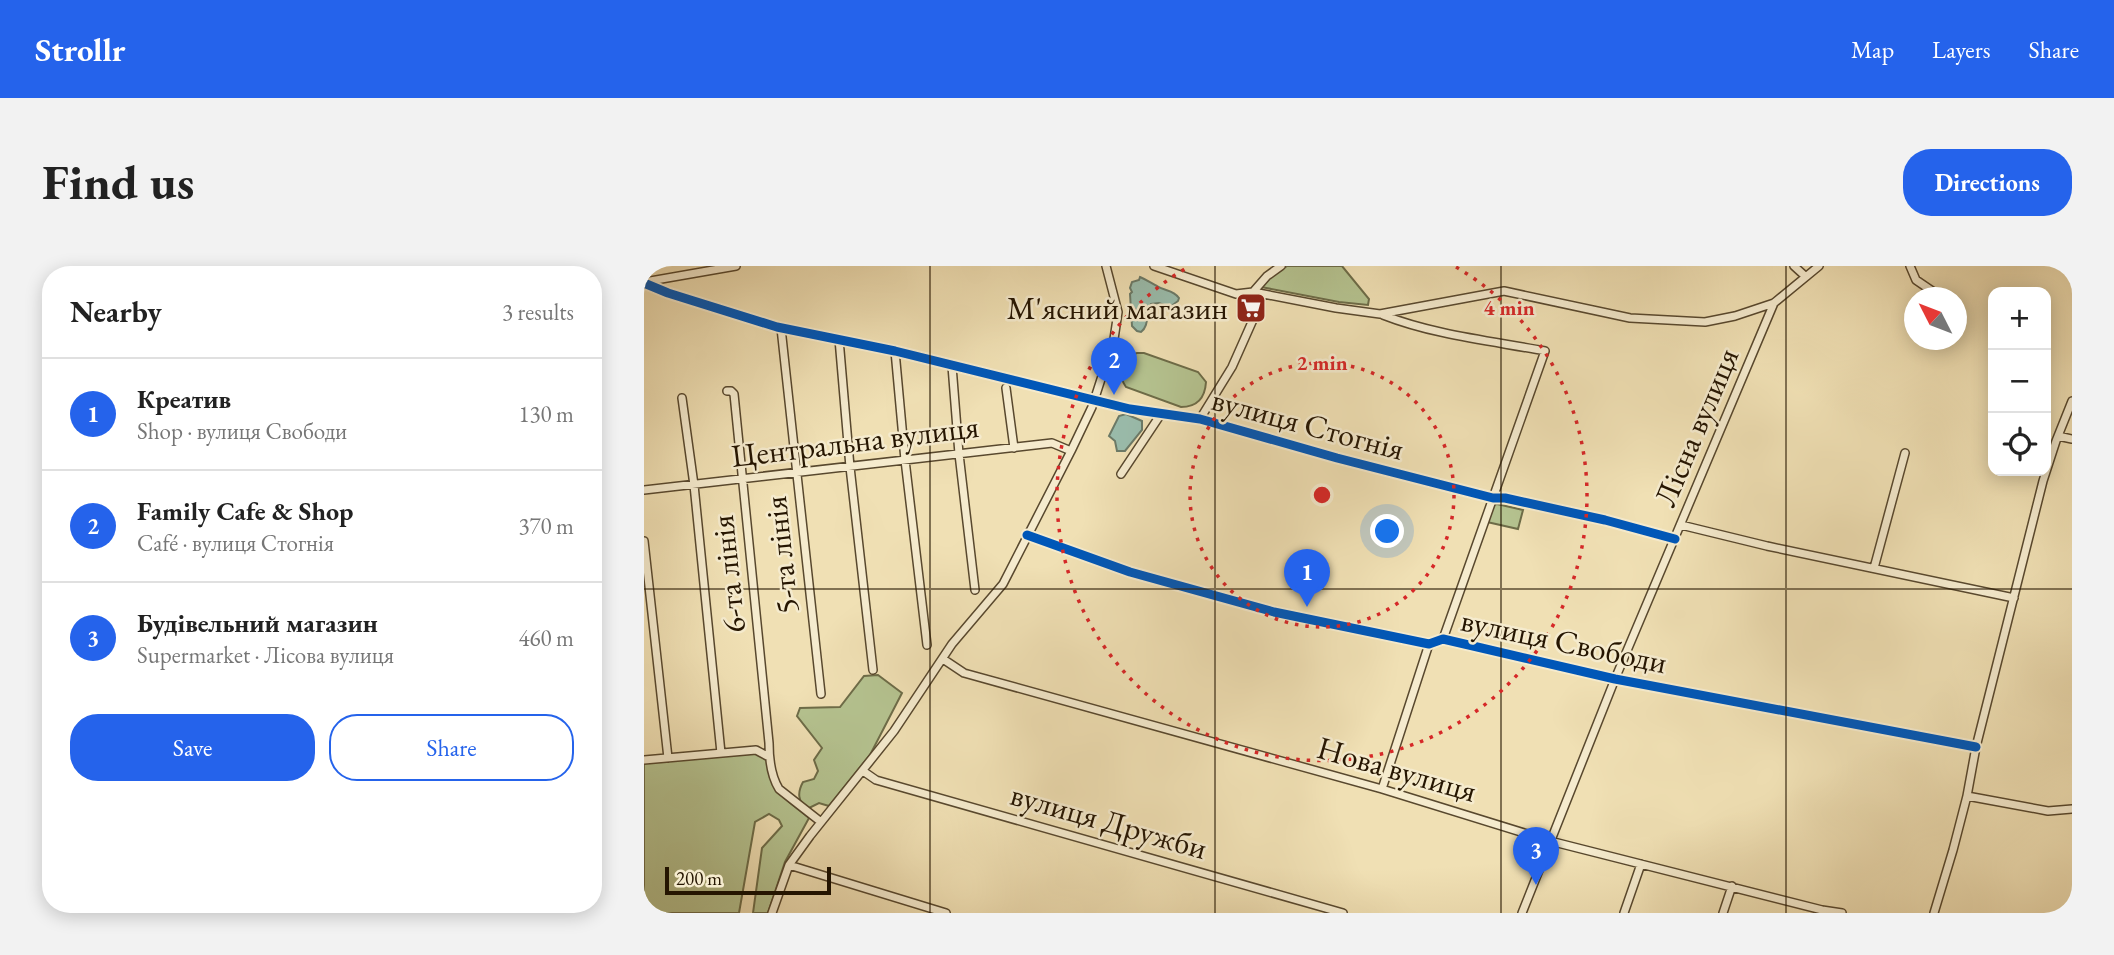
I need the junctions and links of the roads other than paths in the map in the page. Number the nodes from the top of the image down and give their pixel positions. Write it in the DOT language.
graph roads {
  1 [pos="736,266"];
  2 [pos="1105,266"];
  3 [pos="1112,266"];
  4 [pos="1154,266"];
  5 [pos="1281,266"];
  6 [pos="1794,266"];
  7 [pos="1819,266"];
  8 [pos="1910,266"];
  9 [pos="1109,275"];
  10 [pos="670,276"];
  11 [pos="1805,276"];
  12 [pos="644,282"];
  13 [pos="1925,287"];
  14 [pos="1253,292"];
  15 [pos="668,293"];
  16 [pos="1774,303"];
  17 [pos="1380,314"];
  18 [pos="781,328"];
  19 [pos="839,339"];
  20 [pos="895,351"];
  21 [pos="952,366"];
  22 [pos="1006,388"];
  23 [pos="727,391"];
  24 [pos="682,398"];
  25 [pos="1095,400"];
  26 [pos="2072,401"];
  27 [pos="1161,414"];
  28 [pos="1200,419"];
  29 [pos="2058,436"];
  30 [pos="2072,439"];
  31 [pos="1014,448"];
  32 [pos="1071,451"];
  33 [pos="1905,453"];
  34 [pos="959,454"];
  35 [pos="905,460"];
  36 [pos="850,467"];
  37 [pos="797,473"];
  38 [pos="1121,474"];
  39 [pos="743,479"];
  40 [pos="694,485"];
  41 [pos="644,491"];
  42 [pos="1493,498"];
  43 [pos="1681,525"];
  44 [pos="1027,535"];
  45 [pos="1675,539"];
  46 [pos="644,541"];
  47 [pos="1874,568"];
  48 [pos="975,590"];
  49 [pos="2014,598"];
  50 [pos="1443,639"];
  51 [pos="1429,644"];
  52 [pos="927,645"];
  53 [pos="943,659"];
  54 [pos="873,670"];
  55 [pos="1615,679"];
  56 [pos="821,694"];
  57 [pos="1976,747"];
  58 [pos="720,753"];
  59 [pos="769,757"];
  60 [pos="668,758"];
  61 [pos="644,760"];
  62 [pos="863,771"];
  63 [pos="1382,789"];
  64 [pos="1967,796"];
  65 [pos="2072,809"];
  66 [pos="821,822"];
  67 [pos="1550,841"];
  68 [pos="1641,864"];
  69 [pos="789,865"];
  70 [pos="1732,886"];
  71 [pos="1821,912"];
  72 [pos="772,913"];
  73 [pos="946,913"];
  74 [pos="1342,913"];
  75 [pos="1522,913"];
  76 [pos="1624,913"];
  77 [pos="1723,913"];
  78 [pos="1842,913"];
  79 [pos="1934,913"];
  1 -- 10 [label="street"];
  2 -- 9 [label="street"];
  3 -- 9 [label="street"];
  4 -- 14 [label="street"];
  5 -- 14 [label="street"];
  6 -- 11 [label="street"];
  7 -- 11 [label="street"];
  8 -- 13 [label="street"];
  9 -- 25 [label="street"];
  10 -- 12 [label="street"];
  10 -- 15 [label="street"];
  11 -- 16 [label="street"];
  12 -- 15 [label="street, вулиця Стогнія"];
  14 -- 17 [label="street"];
  14 -- 28 [label="street"];
  15 -- 18 [label="street, вулиця Стогнія"];
  16 -- 17 [label="street"];
  16 -- 43 [label="street, Лісна вулиця"];
  17 -- 42 [label="street"];
  18 -- 19 [label="street, вулиця Стогнія"];
  18 -- 37 [label="street, 5-та лінія"];
  19 -- 20 [label="street, вулиця Стогнія"];
  19 -- 36 [label="street"];
  20 -- 21 [label="street, вулиця Стогнія"];
  20 -- 35 [label="street"];
  21 -- 25 [label="street, вулиця Стогнія"];
  21 -- 34 [label="street"];
  22 -- 31 [label="street"];
  23 -- 39 [label="street, 6-та лінія"];
  24 -- 40 [label="street"];
  25 -- 27 [label="street, вулиця Стогнія"];
  25 -- 32 [label="street"];
  26 -- 29 [label="street"];
  27 -- 28 [label="street, вулиця Стогнія"];
  27 -- 38 [label="street"];
  28 -- 42 [label="street, вулиця Стогнія"];
  29 -- 30 [label="street"];
  29 -- 49 [label="street"];
  31 -- 32 [label="street, Центральна вулиця"];
  31 -- 34 [label="street, Центральна вулиця"];
  32 -- 44 [label="street"];
  33 -- 47 [label="street"];
  34 -- 35 [label="street, Центральна вулиця"];
  34 -- 48 [label="street"];
  35 -- 36 [label="street, Центральна вулиця"];
  35 -- 52 [label="street"];
  36 -- 37 [label="street, Центральна вулиця"];
  36 -- 54 [label="street"];
  37 -- 39 [label="street, Центральна вулиця"];
  37 -- 56 [label="street, 5-та лінія"];
  39 -- 40 [label="street, Центральна вулиця"];
  39 -- 59 [label="street, 6-та лінія"];
  40 -- 41 [label="street, Центральна вулиця"];
  40 -- 58 [label="street"];
  42 -- 45 [label="street, вулиця Стогнія"];
  42 -- 50 [label="street"];
  43 -- 45 [label="street, Лісна вулиця"];
  43 -- 47 [label="street"];
  44 -- 51 [label="street, вулиця Свободи"];
  44 -- 53 [label="street"];
  45 -- 55 [label="street, Лісна вулиця"];
  46 -- 60 [label="street"];
  47 -- 49 [label="street"];
  49 -- 57 [label="street"];
  50 -- 51 [label="street, вулиця Свободи"];
  50 -- 55 [label="street, вулиця Свободи"];
  51 -- 63 [label="street"];
  53 -- 62 [label="street"];
  53 -- 63 [label="street, Нова вулиця"];
  55 -- 57 [label="street, вулиця Свободи"];
  55 -- 67 [label="street, Лісна вулиця"];
  57 -- 64 [label="street"];
  58 -- 59 [label="street"];
  58 -- 60 [label="street"];
  59 -- 66 [label="street, 6-та лінія"];
  60 -- 61 [label="street"];
  62 -- 66 [label="street"];
  62 -- 74 [label="street, вулиця Дружби"];
  63 -- 67 [label="street, Нова вулиця"];
  64 -- 65 [label="street"];
  64 -- 79 [label="street"];
  66 -- 69 [label="street"];
  67 -- 68 [label="street, Нова вулиця"];
  67 -- 75 [label="street, Лісна вулиця"];
  68 -- 70 [label="street, Нова вулиця"];
  68 -- 76 [label="street"];
  69 -- 72 [label="street"];
  69 -- 73 [label="street"];
  70 -- 71 [label="street, Нова вулиця"];
  70 -- 77 [label="street"];
  71 -- 78 [label="street, Нова вулиця"];
}
